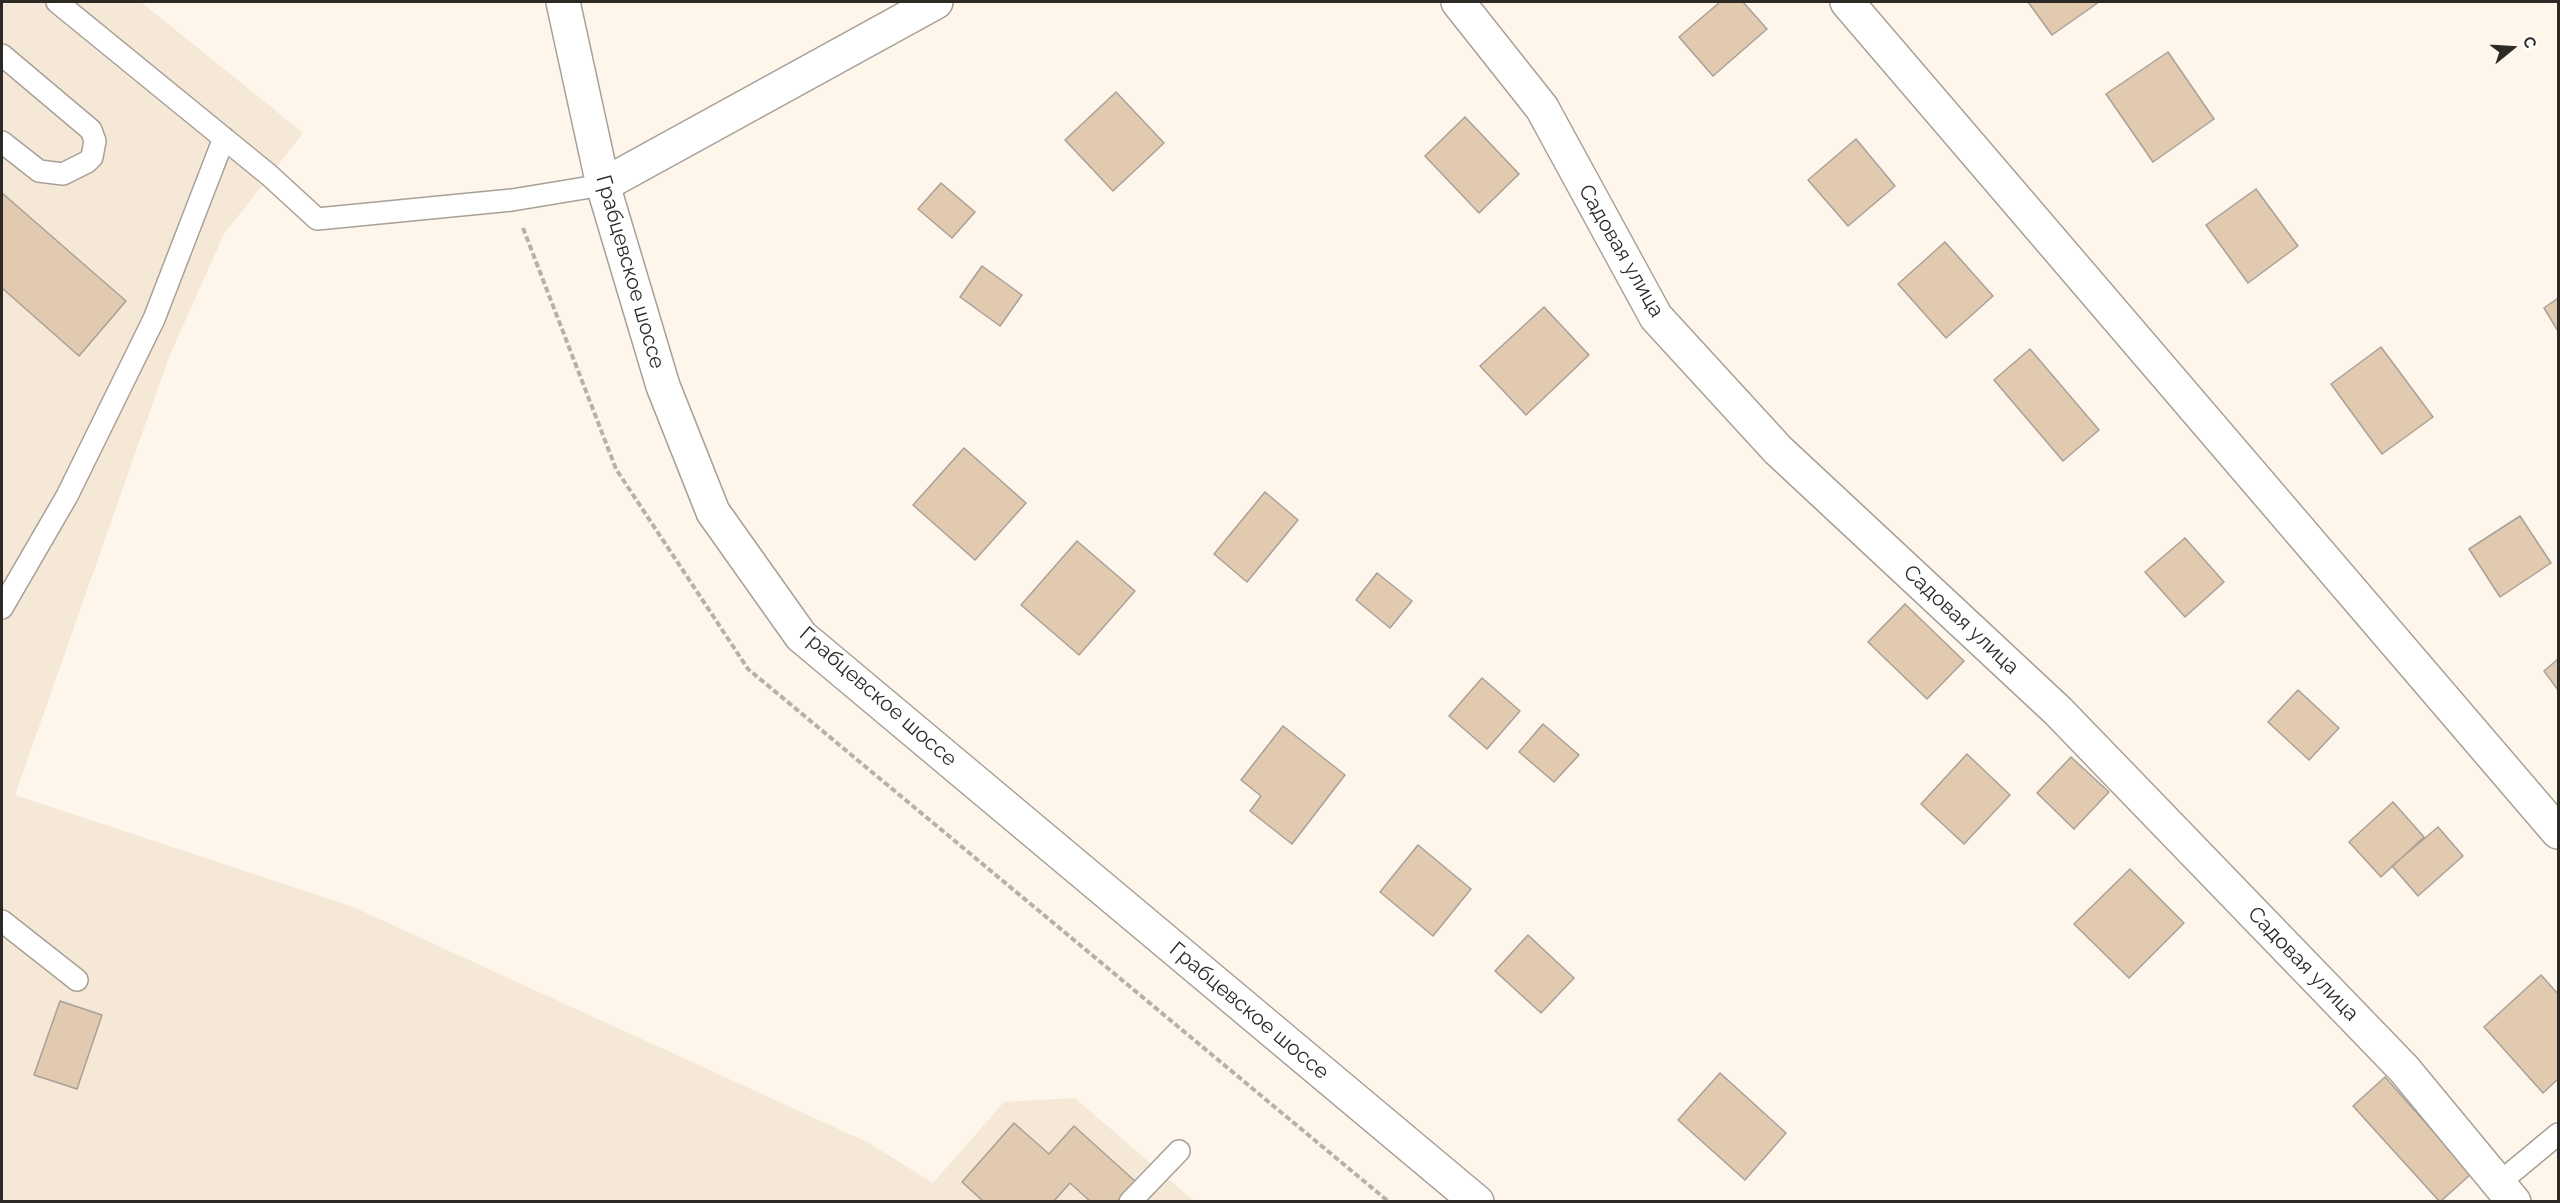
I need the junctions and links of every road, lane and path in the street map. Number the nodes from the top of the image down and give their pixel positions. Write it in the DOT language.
graph roads {
  1 [pos="57,2"];
  2 [pos="563,2"];
  3 [pos="936,2"];
  4 [pos="1458,2"];
  5 [pos="1847,2"];
  6 [pos="2,55"];
  7 [pos="224,138"];
  8 [pos="2,142"];
  9 [pos="603,185"];
  10 [pos="2,608"];
  11 [pos="2559,832"];
  12 [pos="2,921"];
  13 [pos="77,980"];
  14 [pos="2559,1134"];
  15 [pos="1179,1151"];
  16 [pos="2506,1192"];
  17 [pos="1131,1202"];
  18 [pos="1477,1202"];
  1 -- 7 [label="lane"];
  2 -- 9 [label="street, Грабцевское шоссе"];
  3 -- 9 [label="street"];
  4 -- 16 [label="street, Садовая улица"];
  5 -- 11 [label="street"];
  6 -- 8 [label="lane"];
  7 -- 9 [label="lane"];
  7 -- 10 [label="lane"];
  9 -- 18 [label="street, Грабцевское шоссе"];
  12 -- 13 [label="lane"];
  14 -- 16 [label="lane"];
  15 -- 17 [label="lane"];
}
